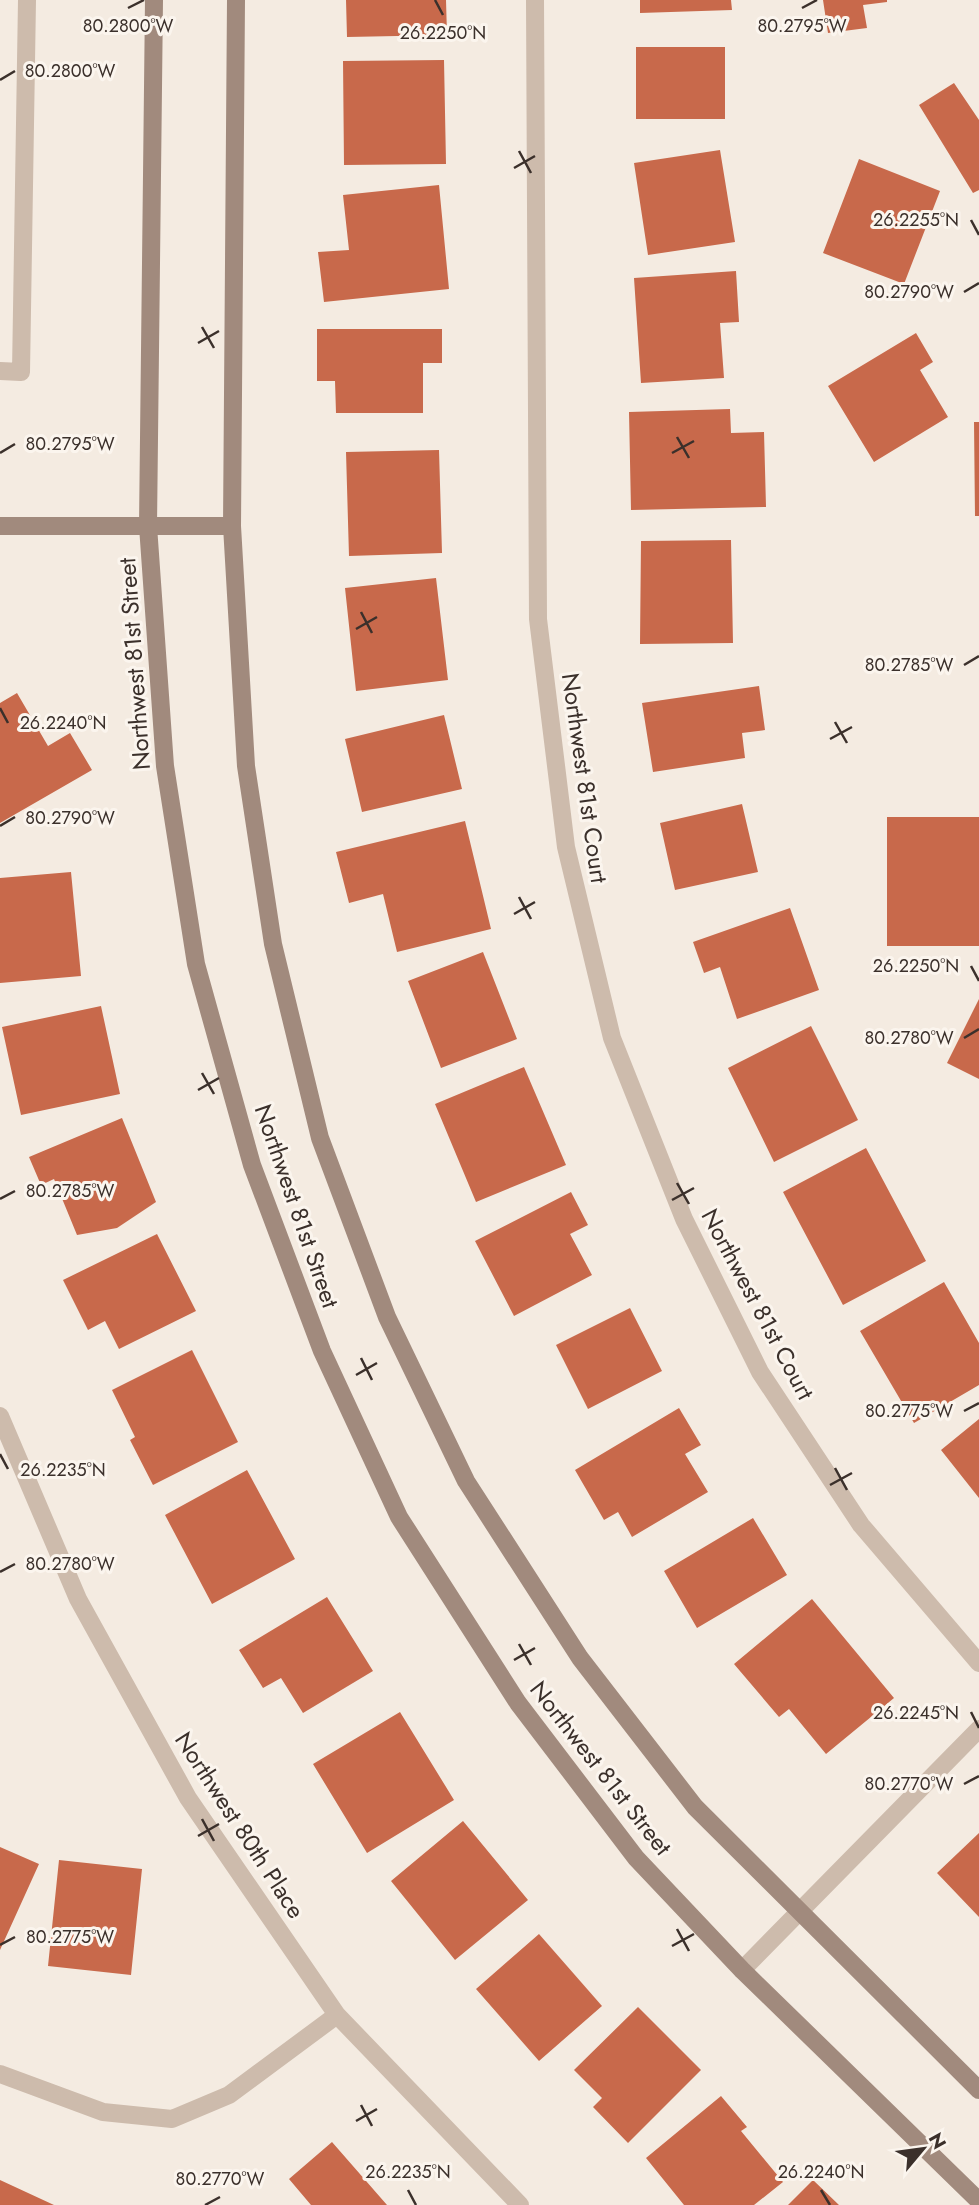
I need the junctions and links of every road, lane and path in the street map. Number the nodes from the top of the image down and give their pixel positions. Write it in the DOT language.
graph roads {
  1 [pos="27,0"];
  2 [pos="154,0"];
  3 [pos="236,0"];
  4 [pos="535,0"];
  5 [pos="0,371"];
  6 [pos="0,526"];
  7 [pos="149,526"];
  8 [pos="232,526"];
  9 [pos="0,1416"];
  10 [pos="979,1663"];
  11 [pos="979,1729"];
  12 [pos="799,1913"];
  13 [pos="742,1970"];
  14 [pos="337,2015"];
  15 [pos="0,2074"];
  16 [pos="979,2090"];
  17 [pos="979,2201"];
  18 [pos="520,2205"];
  1 -- 5 [label="street"];
  2 -- 7 [label="street, Northwest 81st Street"];
  3 -- 8 [label="street, Northwest 81st Street"];
  4 -- 10 [label="street, Northwest 81st Court"];
  6 -- 7 [label="street"];
  7 -- 8 [label="street"];
  7 -- 13 [label="street, Northwest 81st Street"];
  8 -- 12 [label="street, Northwest 81st Street"];
  9 -- 14 [label="street, Northwest 80th Place"];
  11 -- 12 [label="street"];
  12 -- 13 [label="street"];
  12 -- 16 [label="street, Northwest 81st Street"];
  13 -- 17 [label="street, Northwest 81st Street"];
  14 -- 15 [label="street"];
  14 -- 18 [label="street, Northwest 80th Place"];
}
